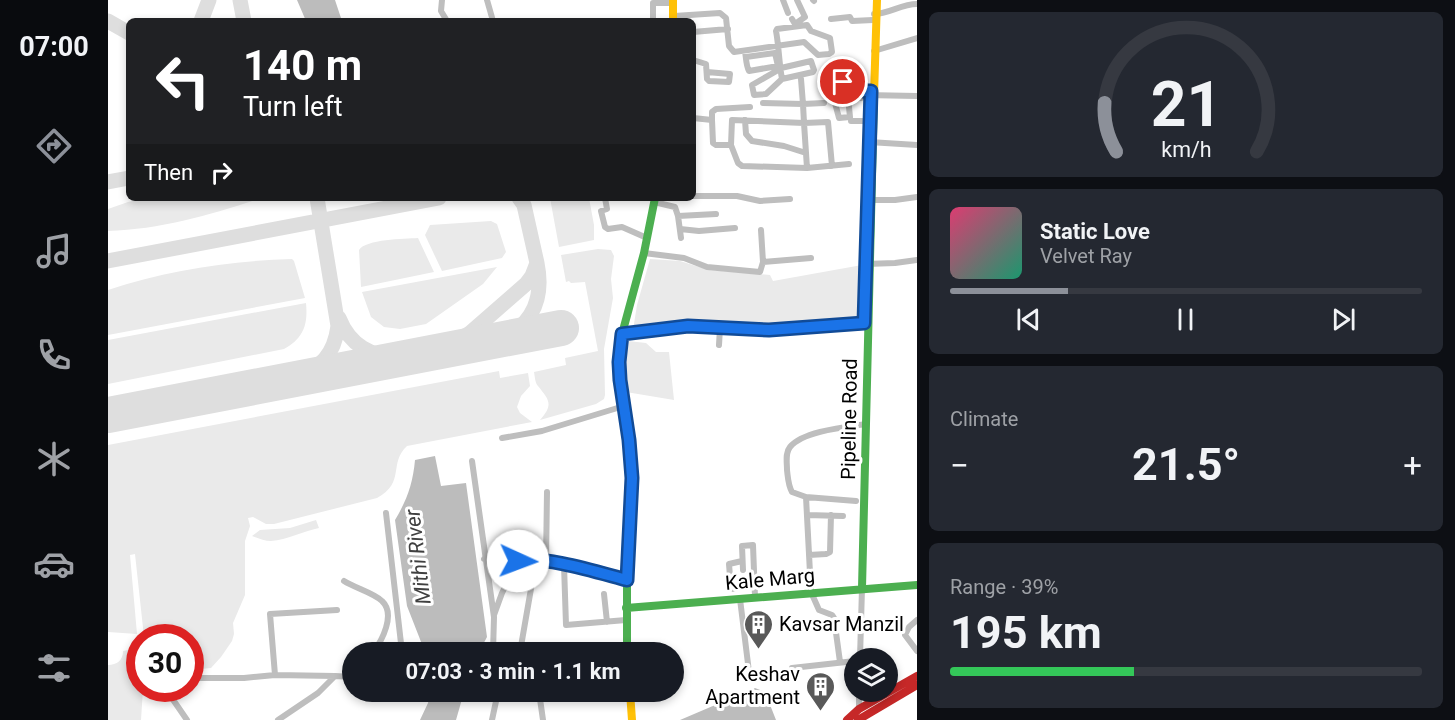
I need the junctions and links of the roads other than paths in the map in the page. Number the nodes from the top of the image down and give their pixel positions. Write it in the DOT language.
graph roads {
  1 [pos="442,0"];
  2 [pos="487,0"];
  3 [pos="783,0"];
  4 [pos="797,0"];
  5 [pos="875,0"];
  6 [pos="673,2"];
  7 [pos="916,4"];
  8 [pos="874,16"];
  9 [pos="445,18"];
  10 [pos="492,18"];
  11 [pos="653,18"];
  12 [pos="673,18"];
  13 [pos="681,18"];
  14 [pos="831,20"];
  15 [pos="728,29"];
  16 [pos="696,32"];
  17 [pos="916,38"];
  18 [pos="779,47"];
  19 [pos="873,51"];
  20 [pos="746,54"];
  21 [pos="779,59"];
  22 [pos="696,61"];
  23 [pos="780,68"];
  24 [pos="707,72"];
  25 [pos="782,79"];
  26 [pos="801,79"];
  27 [pos="870,93"];
  28 [pos="916,96"];
  29 [pos="859,98"];
  30 [pos="763,103"];
  31 [pos="824,103"];
  32 [pos="803,104"];
  33 [pos="750,107"];
  34 [pos="696,118"];
  35 [pos="712,120"];
  36 [pos="745,120"];
  37 [pos="850,121"];
  38 [pos="871,121"];
  39 [pos="804,123"];
  40 [pos="871,142"];
  41 [pos="916,145"];
  42 [pos="731,146"];
  43 [pos="806,153"];
  44 [pos="849,164"];
  45 [pos="832,166"];
  46 [pos="807,168"];
  47 [pos="696,196"];
  48 [pos="916,197"];
  49 [pos="790,199"];
  50 [pos="868,200"];
  51 [pos="606,201"];
  52 [pos="655,201"];
  53 [pos="658,201"];
  54 [pos="716,214"];
  55 [pos="678,216"];
  56 [pos="735,228"];
  57 [pos="680,229"];
  58 [pos="761,230"];
  59 [pos="647,238"];
  60 [pos="681,238"];
  61 [pos="644,253"];
  62 [pos="811,258"];
  63 [pos="916,260"];
  64 [pos="763,262"];
  65 [pos="867,264"];
  66 [pos="865,323"];
  67 [pos="720,328"];
  68 [pos="622,334"];
  69 [pos="719,345"];
  70 [pos="624,405"];
  71 [pos="864,425"];
  72 [pos="502,438"];
  73 [pos="472,461"];
  74 [pos="546,492"];
  75 [pos="806,497"];
  76 [pos="856,501"];
  77 [pos="386,513"];
  78 [pos="807,515"];
  79 [pos="831,515"];
  80 [pos="843,516"];
  81 [pos="809,555"];
  82 [pos="484,559"];
  83 [pos="536,560"];
  84 [pos="742,561"];
  85 [pos="546,562"];
  86 [pos="564,565"];
  87 [pos="512,569"];
  88 [pos="742,570"];
  89 [pos="627,580"];
  90 [pos="344,581"];
  91 [pos="862,584"];
  92 [pos="916,585"];
  93 [pos="754,586"];
  94 [pos="735,588"];
  95 [pos="811,592"];
  96 [pos="604,594"];
  97 [pos="755,597"];
  98 [pos="738,599"];
  99 [pos="626,608"];
  100 [pos="337,610"];
  101 [pos="494,617"];
  102 [pos="626,620"];
  103 [pos="916,620"];
  104 [pos="607,622"];
  105 [pos="379,642"];
  106 [pos="401,642"];
  107 [pos="493,642"];
  108 [pos="522,642"];
  109 [pos="627,642"];
  110 [pos="860,648"];
  111 [pos="916,651"];
  112 [pos="840,662"];
  113 [pos="844,662"];
  114 [pos="792,668"];
  115 [pos="275,675"];
  116 [pos="335,676"];
  117 [pos="342,676"];
  118 [pos="916,676"];
  119 [pos="204,678"];
  120 [pos="750,680"];
  121 [pos="916,685"];
  122 [pos="175,702"];
  123 [pos="496,702"];
  124 [pos="540,702"];
  125 [pos="631,702"];
  126 [pos="859,702"];
  127 [pos="859,709"];
  128 [pos="187,720"];
  129 [pos="278,720"];
  130 [pos="492,720"];
  131 [pos="543,720"];
  132 [pos="632,720"];
  133 [pos="847,720"];
  134 [pos="858,720"];
  1 -- 9 [label="street"];
  2 -- 10 [label="street"];
  3 -- 4 [label="street"];
  5 -- 8 [label="main road, Pipeline Road"];
  6 -- 11 [label="street"];
  6 -- 12 [label="main road"];
  7 -- 8 [label="street"];
  8 -- 14 [label="street"];
  8 -- 19 [label="main road, Pipeline Road"];
  13 -- 15 [label="street"];
  15 -- 16 [label="street"];
  15 -- 20 [label="street"];
  17 -- 19 [label="street"];
  18 -- 18 [label="street"];
  18 -- 20 [label="street"];
  18 -- 21 [label="street"];
  19 -- 27 [label="main road, Pipeline Road"];
  20 -- 21 [label="street"];
  20 -- 21 [label="street"];
  21 -- 23 [label="street"];
  22 -- 24 [label="street"];
  23 -- 25 [label="street"];
  23 -- 25 [label="street"];
  23 -- 25 [label="street"];
  26 -- 32 [label="street"];
  27 -- 27 [label="street"];
  27 -- 28 [label="street"];
  27 -- 29 [label="street"];
  27 -- 38 [label="main road, Pipeline Road"];
  30 -- 32 [label="street"];
  31 -- 32 [label="street"];
  32 -- 39 [label="street"];
  33 -- 35 [label="street"];
  34 -- 35 [label="street"];
  35 -- 42 [label="street"];
  36 -- 39 [label="street"];
  36 -- 42 [label="street"];
  36 -- 43 [label="street"];
  37 -- 38 [label="street"];
  38 -- 40 [label="main road, Pipeline Road"];
  39 -- 43 [label="street"];
  39 -- 45 [label="street"];
  40 -- 41 [label="street"];
  40 -- 50 [label="main road, Pipeline Road"];
  42 -- 46 [label="street"];
  43 -- 46 [label="street"];
  44 -- 45 [label="street"];
  45 -- 46 [label="street"];
  47 -- 49 [label="street"];
  48 -- 50 [label="street"];
  50 -- 65 [label="main road, Pipeline Road"];
  51 -- 59 [label="street"];
  52 -- 59 [label="main road"];
  53 -- 55 [label="street"];
  54 -- 55 [label="street"];
  55 -- 57 [label="street"];
  56 -- 57 [label="street"];
  57 -- 60 [label="street"];
  58 -- 64 [label="street"];
  59 -- 61 [label="main road"];
  61 -- 64 [label="street"];
  61 -- 68 [label="main road"];
  62 -- 64 [label="street"];
  63 -- 65 [label="street"];
  65 -- 66 [label="main road, Pipeline Road"];
  66 -- 67 [label="street"];
  66 -- 71 [label="main road, Pipeline Road"];
  67 -- 68 [label="street"];
  67 -- 69 [label="street"];
  68 -- 70 [label="main road"];
  70 -- 72 [label="street"];
  70 -- 89 [label="main road"];
  71 -- 75 [label="street"];
  71 -- 91 [label="main road, Pipeline Road"];
  73 -- 82 [label="street"];
  74 -- 85 [label="street"];
  75 -- 76 [label="street"];
  75 -- 78 [label="street"];
  77 -- 106 [label="street"];
  78 -- 79 [label="street"];
  78 -- 81 [label="street"];
  79 -- 80 [label="street"];
  79 -- 81 [label="street"];
  81 -- 95 [label="street"];
  82 -- 87 [label="street"];
  82 -- 101 [label="street"];
  83 -- 85 [label="street"];
  83 -- 87 [label="street"];
  83 -- 108 [label="street"];
  84 -- 88 [label="street"];
  84 -- 93 [label="street"];
  84 -- 94 [label="street"];
  85 -- 86 [label="street"];
  86 -- 89 [label="street"];
  86 -- 104 [label="street"];
  87 -- 101 [label="street"];
  89 -- 99 [label="main road"];
  90 -- 105 [label="street"];
  91 -- 92 [label="main road, Kale Marg"];
  91 -- 95 [label="main road, Kale Marg"];
  91 -- 110 [label="street, Pipeline Road"];
  93 -- 94 [label="street"];
  93 -- 97 [label="street"];
  94 -- 98 [label="street"];
  95 -- 97 [label="main road, Kale Marg"];
  95 -- 112 [label="street"];
  96 -- 104 [label="street"];
  97 -- 98 [label="main road, Kale Marg"];
  98 -- 99 [label="main road, Kale Marg"];
  98 -- 120 [label="street"];
  99 -- 102 [label="main road"];
  100 -- 115 [label="street"];
  101 -- 107 [label="street"];
  102 -- 104 [label="street"];
  102 -- 109 [label="main road"];
  103 -- 111 [label="street"];
  112 -- 113 [label="street"];
  112 -- 114 [label="street"];
  115 -- 116 [label="street"];
  115 -- 119 [label="street"];
  116 -- 117 [label="street"];
  116 -- 129 [label="street"];
  118 -- 127 [label="main road"];
  121 -- 134 [label="main road"];
  122 -- 128 [label="street"];
  123 -- 130 [label="street"];
  124 -- 131 [label="street"];
  125 -- 132 [label="main road"];
  126 -- 127 [label="street"];
  127 -- 133 [label="main road"];
}
